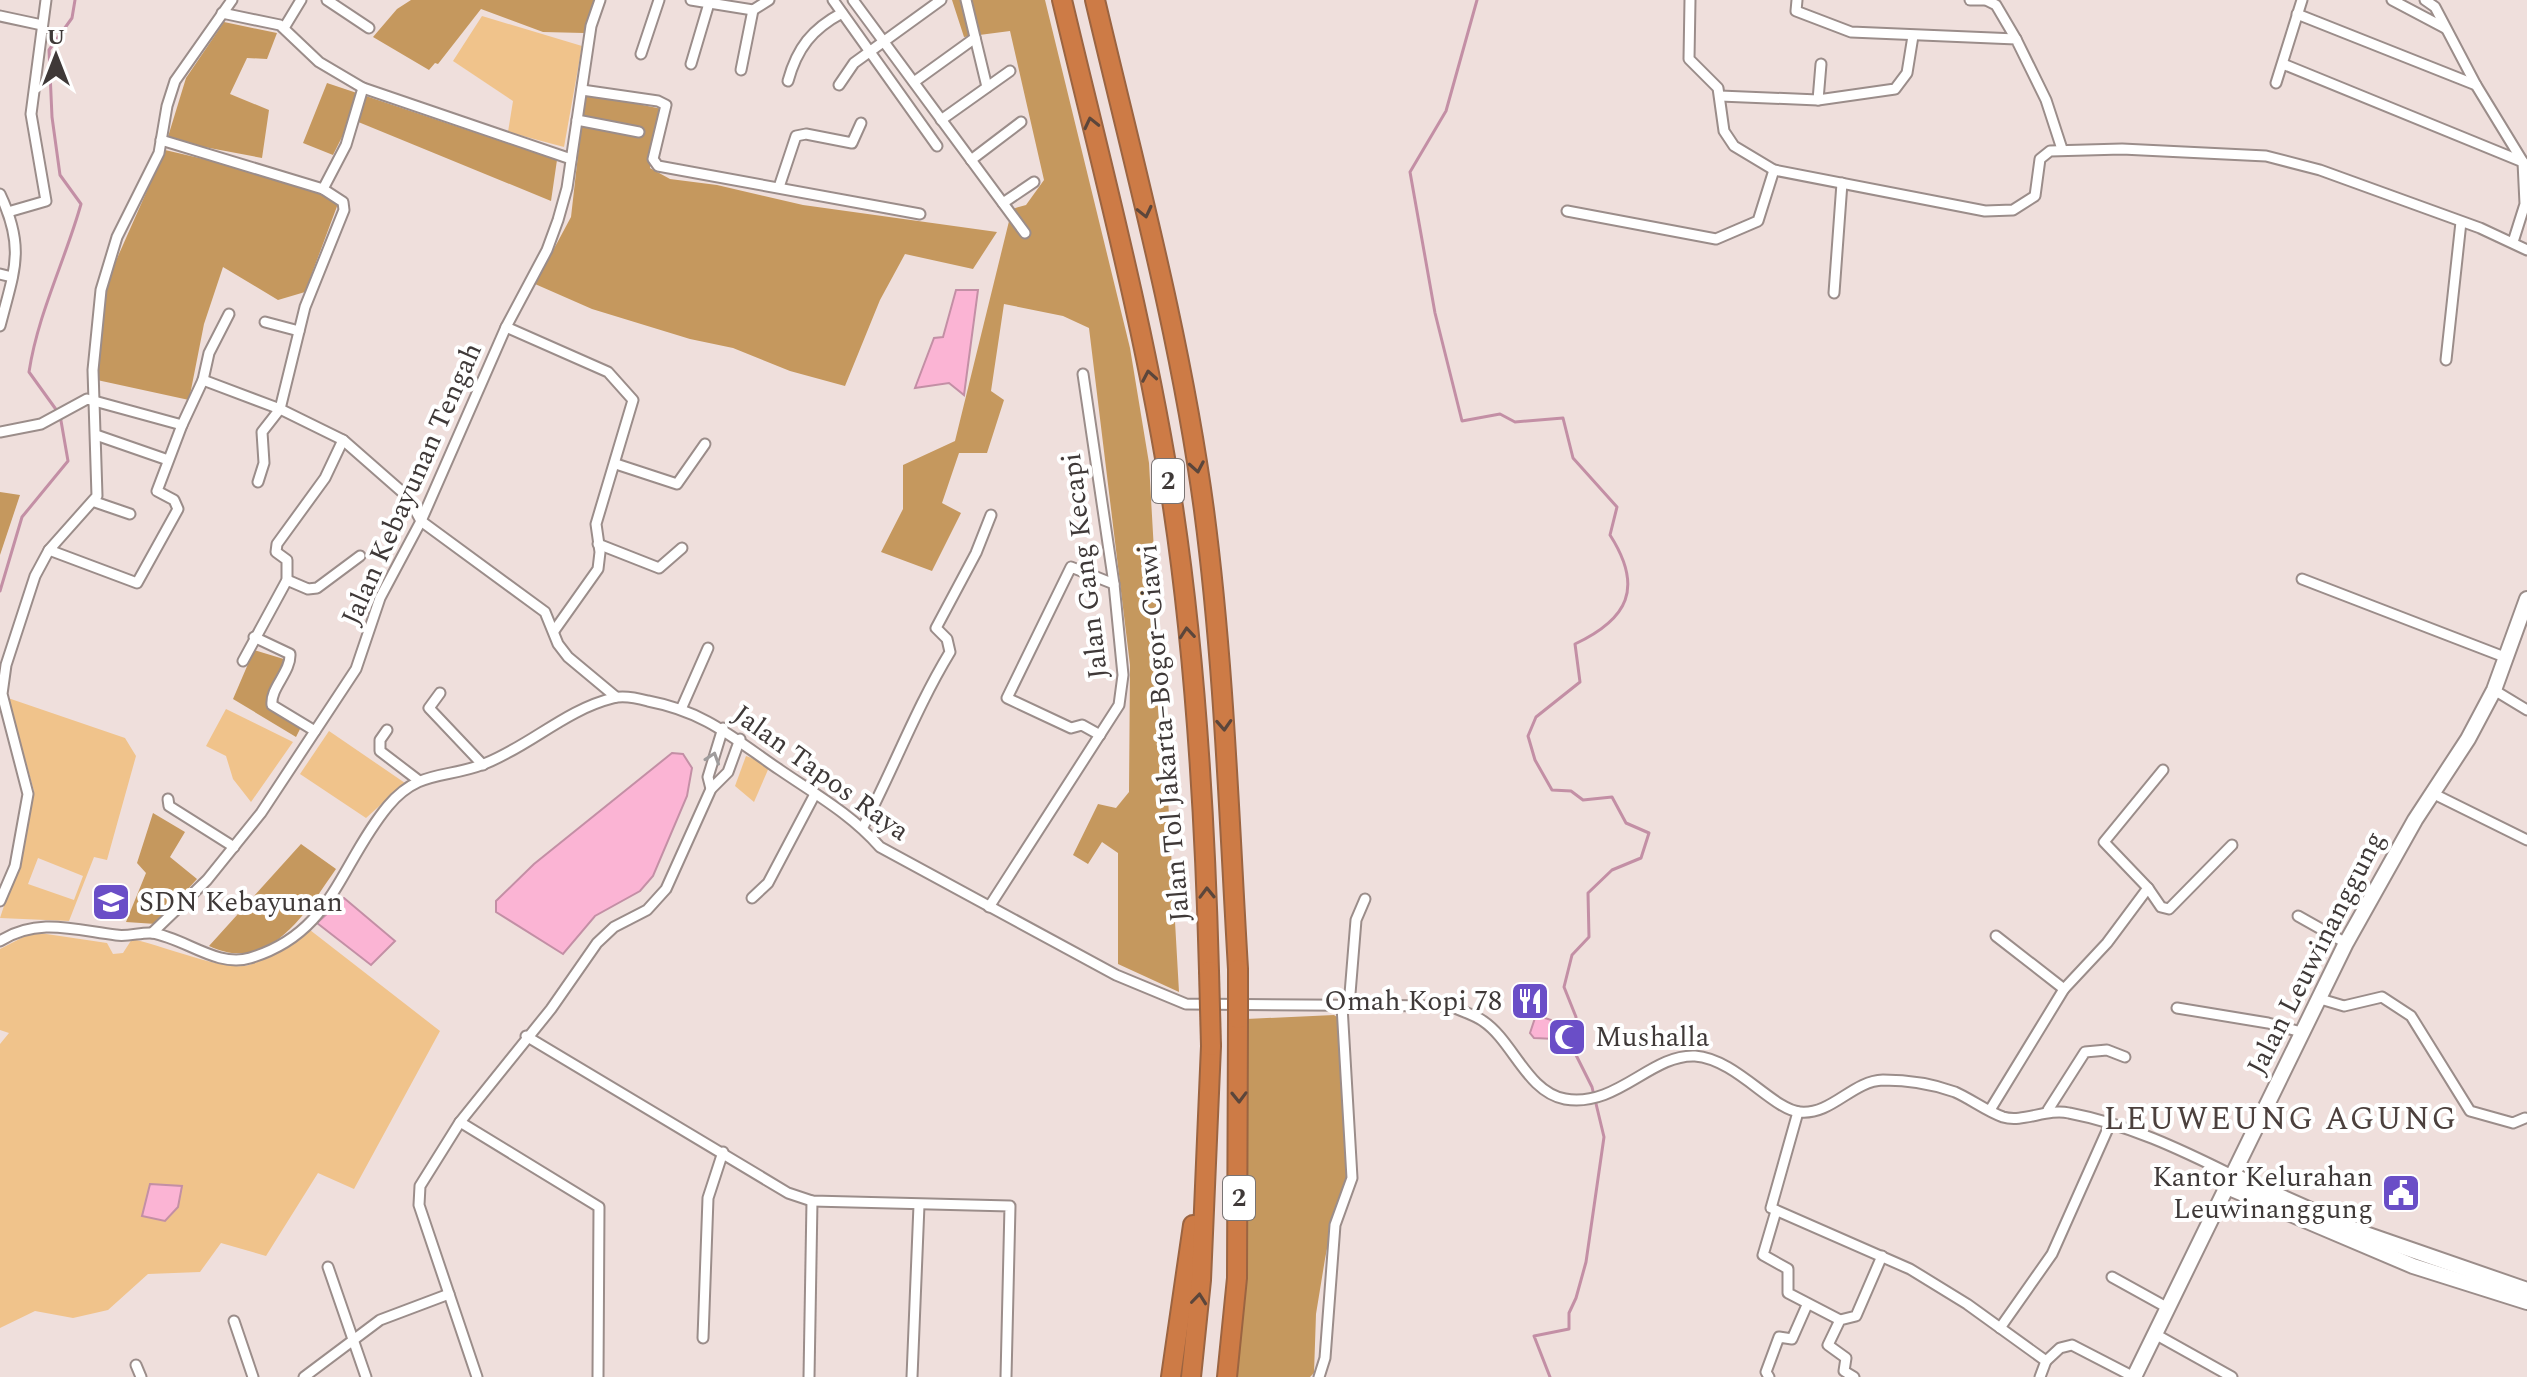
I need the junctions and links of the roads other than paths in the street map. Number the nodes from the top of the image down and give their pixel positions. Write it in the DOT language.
graph roads {
  1 [pos="46,0"];
  2 [pos="232,0"];
  3 [pos="301,0"];
  4 [pos="327,0"];
  5 [pos="600,0"];
  6 [pos="659,0"];
  7 [pos="691,0"];
  8 [pos="769,0"];
  9 [pos="833,0"];
  10 [pos="853,0"];
  11 [pos="941,0"];
  12 [pos="966,0"];
  13 [pos="1062,0"];
  14 [pos="1095,0"];
  15 [pos="1690,0"];
  16 [pos="1797,0"];
  17 [pos="1970,0"];
  18 [pos="1985,0"];
  19 [pos="2302,0"];
  20 [pos="2392,0"];
  21 [pos="2425,0"];
  22 [pos="709,2"];
  23 [pos="2410,5"];
  24 [pos="753,10"];
  25 [pos="222,13"];
  26 [pos="842,13"];
  27 [pos="2297,14"];
  28 [pos="0,16"];
  29 [pos="42,25"];
  30 [pos="284,28"];
  31 [pos="369,28"];
  32 [pos="2445,28"];
  33 [pos="1913,36"];
  34 [pos="975,38"];
  35 [pos="2016,39"];
  36 [pos="884,42"];
  37 [pos="870,52"];
  38 [pos="641,54"];
  39 [pos="691,64"];
  40 [pos="1821,64"];
  41 [pos="2283,64"];
  42 [pos="741,70"];
  43 [pos="1010,71"];
  44 [pos="788,81"];
  45 [pos="914,82"];
  46 [pos="2276,83"];
  47 [pos="839,85"];
  48 [pos="2476,85"];
  49 [pos="987,87"];
  50 [pos="363,88"];
  51 [pos="582,90"];
  52 [pos="1720,96"];
  53 [pos="1818,100"];
  54 [pos="577,120"];
  55 [pos="941,120"];
  56 [pos="1021,122"];
  57 [pos="861,123"];
  58 [pos="639,132"];
  59 [pos="161,140"];
  60 [pos="937,146"];
  61 [pos="2062,149"];
  62 [pos="571,159"];
  63 [pos="971,160"];
  64 [pos="2523,162"];
  65 [pos="1774,170"];
  66 [pos="1034,182"];
  67 [pos="1842,183"];
  68 [pos="779,187"];
  69 [pos="323,189"];
  70 [pos="0,194"];
  71 [pos="1003,203"];
  72 [pos="1567,211"];
  73 [pos="8,212"];
  74 [pos="920,214"];
  75 [pos="2461,222"];
  76 [pos="1025,233"];
  77 [pos="2513,242"];
  78 [pos="2527,250"];
  79 [pos="0,274"];
  80 [pos="12,277"];
  81 [pos="1834,293"];
  82 [pos="229,314"];
  83 [pos="265,322"];
  84 [pos="0,326"];
  85 [pos="506,327"];
  86 [pos="299,331"];
  87 [pos="2446,360"];
  88 [pos="1083,374"];
  89 [pos="203,380"];
  90 [pos="94,399"];
  91 [pos="280,409"];
  92 [pos="182,425"];
  93 [pos="0,432"];
  94 [pos="96,435"];
  95 [pos="343,440"];
  96 [pos="705,444"];
  97 [pos="168,460"];
  98 [pos="616,464"];
  99 [pos="258,482"];
  100 [pos="95,502"];
  101 [pos="130,514"];
  102 [pos="991,515"];
  103 [pos="421,521"];
  104 [pos="598,544"];
  105 [pos="682,548"];
  106 [pos="49,550"];
  107 [pos="360,556"];
  108 [pos="2302,579"];
  109 [pos="287,580"];
  110 [pos="1114,584"];
  111 [pos="2527,599"];
  112 [pos="554,631"];
  113 [pos="254,637"];
  114 [pos="708,648"];
  115 [pos="2507,658"];
  116 [pos="243,661"];
  117 [pos="2494,690"];
  118 [pos="440,693"];
  119 [pos="616,697"];
  120 [pos="682,707"];
  121 [pos="2527,710"];
  122 [pos="723,728"];
  123 [pos="387,730"];
  124 [pos="315,731"];
  125 [pos="1100,735"];
  126 [pos="740,739"];
  127 [pos="483,765"];
  128 [pos="2163,770"];
  129 [pos="418,780"];
  130 [pos="711,789"];
  131 [pos="2432,793"];
  132 [pos="815,794"];
  133 [pos="168,799"];
  134 [pos="863,827"];
  135 [pos="2527,840"];
  136 [pos="2232,845"];
  137 [pos="234,847"];
  138 [pos="2148,888"];
  139 [pos="752,898"];
  140 [pos="1365,899"];
  141 [pos="0,901"];
  142 [pos="989,907"];
  143 [pos="2298,916"];
  144 [pos="152,933"];
  145 [pos="1996,936"];
  146 [pos="0,941"];
  147 [pos="2346,943"];
  148 [pos="2064,989"];
  149 [pos="2317,998"];
  150 [pos="1346,1006"];
  151 [pos="2177,1008"];
  152 [pos="2301,1032"];
  153 [pos="526,1036"];
  154 [pos="2125,1057"];
  155 [pos="1209,1075"];
  156 [pos="1990,1110"];
  157 [pos="2048,1110"];
  158 [pos="1798,1112"];
  159 [pos="2525,1118"];
  160 [pos="460,1122"];
  161 [pos="2110,1124"];
  162 [pos="723,1152"];
  163 [pos="2230,1181"];
  164 [pos="812,1201"];
  165 [pos="919,1205"];
  166 [pos="1776,1211"];
  167 [pos="1882,1256"];
  168 [pos="328,1267"];
  169 [pos="2112,1277"];
  170 [pos="2527,1290"];
  171 [pos="449,1294"];
  172 [pos="2527,1302"];
  173 [pos="1807,1305"];
  174 [pos="2168,1308"];
  175 [pos="1840,1320"];
  176 [pos="234,1321"];
  177 [pos="2000,1328"];
  178 [pos="2155,1334"];
  179 [pos="703,1338"];
  180 [pos="352,1342"];
  181 [pos="2046,1361"];
  182 [pos="136,1365"];
  183 [pos="141,1377"];
  184 [pos="253,1377"];
  185 [pos="304,1377"];
  186 [pos="366,1377"];
  187 [pos="477,1377"];
  188 [pos="598,1377"];
  189 [pos="809,1377"];
  190 [pos="912,1377"];
  191 [pos="1006,1377"];
  192 [pos="1171,1377"];
  193 [pos="1191,1377"];
  194 [pos="1227,1377"];
  195 [pos="1319,1377"];
  196 [pos="1769,1377"];
  197 [pos="1854,1377"];
  198 [pos="2040,1377"];
  199 [pos="2134,1377"];
  200 [pos="2232,1377"];
  1 -- 29 [label="street"];
  2 -- 25 [label="street"];
  3 -- 30 [label="street"];
  4 -- 31 [label="street"];
  5 -- 51 [label="street, Jalan Kebayunan Tengah"];
  6 -- 38 [label="street"];
  7 -- 22 [label="street"];
  8 -- 24 [label="street"];
  9 -- 26 [label="street"];
  10 -- 36 [label="street"];
  11 -- 36 [label="street"];
  12 -- 34 [label="street"];
  155 -- 13 [label="highway, Jalan Tol Jakarta–Bogor–Ciawi / 2, one-way, bridge"];
  14 -- 194 [label="highway, Jalan Tol Jakarta–Bogor–Ciawi / 2, one-way, bridge"];
  15 -- 52 [label="street"];
  16 -- 33 [label="street"];
  17 -- 18 [label="street"];
  18 -- 35 [label="street"];
  19 -- 27 [label="street"];
  20 -- 23 [label="street"];
  21 -- 32 [label="street"];
  22 -- 24 [label="street"];
  22 -- 39 [label="street"];
  23 -- 32 [label="street"];
  24 -- 42 [label="street"];
  25 -- 30 [label="street"];
  25 -- 59 [label="street"];
  26 -- 37 [label="street"];
  26 -- 44 [label="street"];
  27 -- 41 [label="street"];
  27 -- 48 [label="street"];
  28 -- 29 [label="street"];
  29 -- 73 [label="street"];
  30 -- 50 [label="street"];
  32 -- 48 [label="street"];
  33 -- 35 [label="street"];
  33 -- 53 [label="street"];
  34 -- 45 [label="street"];
  34 -- 49 [label="street"];
  35 -- 61 [label="street"];
  36 -- 37 [label="street"];
  36 -- 45 [label="street"];
  37 -- 47 [label="street"];
  37 -- 60 [label="street"];
  40 -- 53 [label="street"];
  41 -- 46 [label="street"];
  41 -- 64 [label="street"];
  43 -- 49 [label="street"];
  45 -- 55 [label="street"];
  48 -- 64 [label="street"];
  49 -- 55 [label="street"];
  50 -- 62 [label="street"];
  50 -- 69 [label="street"];
  51 -- 54 [label="street, Jalan Kebayunan Tengah"];
  51 -- 68 [label="street"];
  52 -- 53 [label="street"];
  52 -- 65 [label="street"];
  54 -- 58 [label="street"];
  54 -- 62 [label="street, Jalan Kebayunan Tengah"];
  55 -- 63 [label="street"];
  56 -- 63 [label="street"];
  57 -- 68 [label="street"];
  59 -- 69 [label="street"];
  59 -- 90 [label="street"];
  61 -- 67 [label="street"];
  61 -- 75 [label="street"];
  62 -- 85 [label="street, Jalan Kebayunan Tengah"];
  63 -- 71 [label="street"];
  64 -- 77 [label="street"];
  65 -- 67 [label="street"];
  65 -- 72 [label="street"];
  66 -- 71 [label="street"];
  67 -- 81 [label="street"];
  68 -- 74 [label="street"];
  69 -- 86 [label="street"];
  70 -- 73 [label="street"];
  71 -- 76 [label="street"];
  73 -- 80 [label="street"];
  75 -- 77 [label="street"];
  75 -- 87 [label="street"];
  77 -- 78 [label="street"];
  79 -- 80 [label="street"];
  80 -- 84 [label="street"];
  82 -- 89 [label="street"];
  83 -- 86 [label="street"];
  85 -- 98 [label="street"];
  85 -- 103 [label="street, Jalan Kebayunan Tengah"];
  86 -- 91 [label="street"];
  88 -- 110 [label="street, Jalan Gang Kecapi"];
  89 -- 91 [label="street"];
  89 -- 92 [label="street"];
  90 -- 92 [label="street"];
  90 -- 93 [label="street"];
  90 -- 94 [label="street"];
  91 -- 95 [label="street"];
  91 -- 99 [label="street"];
  92 -- 97 [label="street"];
  94 -- 97 [label="street"];
  94 -- 100 [label="street"];
  95 -- 103 [label="street"];
  95 -- 109 [label="street"];
  96 -- 98 [label="street"];
  97 -- 106 [label="street"];
  98 -- 104 [label="street"];
  100 -- 101 [label="street"];
  100 -- 106 [label="street"];
  102 -- 134 [label="street"];
  103 -- 112 [label="street"];
  103 -- 124 [label="street, Jalan Kebayunan Tengah"];
  104 -- 105 [label="street"];
  104 -- 112 [label="street"];
  106 -- 141 [label="street"];
  107 -- 109 [label="street"];
  108 -- 115 [label="street"];
  109 -- 113 [label="street"];
  110 -- 125 [label="street, Jalan Gang Kecapi"];
  110 -- 125 [label="street"];
  111 -- 115 [label="main road, Jalan Leuwinanggung"];
  112 -- 119 [label="street"];
  113 -- 116 [label="street"];
  113 -- 124 [label="street"];
  114 -- 120 [label="street"];
  115 -- 117 [label="main road, Jalan Leuwinanggung"];
  117 -- 121 [label="street"];
  117 -- 131 [label="main road, Jalan Leuwinanggung"];
  118 -- 127 [label="street"];
  119 -- 120 [label="street, Jalan Tapos Raya"];
  119 -- 127 [label="street, Jalan Tapos Raya"];
  120 -- 122 [label="street, Jalan Tapos Raya"];
  122 -- 126 [label="street, Jalan Tapos Raya"];
  130 -- 122 [label="street, one-way"];
  123 -- 129 [label="street"];
  124 -- 137 [label="street, Jalan Kebayunan Tengah"];
  125 -- 142 [label="street, Jalan Gang Kecapi"];
  126 -- 130 [label="street"];
  126 -- 132 [label="street, Jalan Tapos Raya"];
  127 -- 129 [label="street, Jalan Tapos Raya"];
  128 -- 138 [label="street"];
  129 -- 144 [label="street, Jalan Tapos Raya"];
  130 -- 153 [label="street"];
  131 -- 135 [label="street"];
  131 -- 147 [label="main road, Jalan Leuwinanggung"];
  132 -- 134 [label="street, Jalan Tapos Raya"];
  132 -- 139 [label="street"];
  133 -- 137 [label="street"];
  134 -- 142 [label="street, Jalan Tapos Raya"];
  136 -- 138 [label="street"];
  137 -- 144 [label="street, Jalan Kebayunan Tengah"];
  138 -- 148 [label="street"];
  140 -- 150 [label="street"];
  142 -- 150 [label="street, Jalan Tapos Raya"];
  143 -- 147 [label="street"];
  144 -- 146 [label="street, Jalan Tapos Raya"];
  145 -- 148 [label="street"];
  147 -- 149 [label="main road, Jalan Leuwinanggung"];
  148 -- 156 [label="street"];
  149 -- 152 [label="main road, Jalan Leuwinanggung"];
  149 -- 159 [label="street"];
  150 -- 158 [label="street, Jalan Tapos Raya"];
  150 -- 195 [label="street"];
  151 -- 152 [label="street"];
  152 -- 163 [label="main road, Jalan Leuwinanggung"];
  153 -- 160 [label="street"];
  153 -- 162 [label="street"];
  154 -- 157 [label="street"];
  155 -- 192 [label="highway"];
  193 -- 155 [label="highway, Jalan Tol Jakarta–Bogor–Ciawi / 2, one-way"];
  156 -- 157 [label="street"];
  156 -- 158 [label="street"];
  157 -- 161 [label="street"];
  158 -- 166 [label="street"];
  160 -- 171 [label="street"];
  160 -- 188 [label="street"];
  161 -- 163 [label="street"];
  161 -- 177 [label="street"];
  162 -- 164 [label="street"];
  162 -- 179 [label="street"];
  163 -- 170 [label="main road"];
  163 -- 172 [label="main road"];
  163 -- 174 [label="main road, Jalan Leuwinanggung"];
  164 -- 165 [label="street"];
  164 -- 189 [label="street"];
  165 -- 190 [label="street"];
  165 -- 191 [label="street"];
  166 -- 167 [label="street"];
  166 -- 173 [label="street"];
  167 -- 175 [label="street"];
  167 -- 177 [label="street"];
  168 -- 180 [label="street"];
  169 -- 174 [label="street"];
  171 -- 180 [label="street"];
  171 -- 187 [label="street"];
  173 -- 175 [label="street"];
  173 -- 196 [label="street"];
  174 -- 178 [label="main road, Jalan Leuwinanggung"];
  175 -- 197 [label="street"];
  176 -- 184 [label="street"];
  177 -- 181 [label="street"];
  178 -- 199 [label="main road, Jalan Leuwinanggung"];
  178 -- 200 [label="street"];
  180 -- 185 [label="street"];
  180 -- 186 [label="street"];
  181 -- 198 [label="street"];
  181 -- 199 [label="street"];
  182 -- 183 [label="street"];
}
